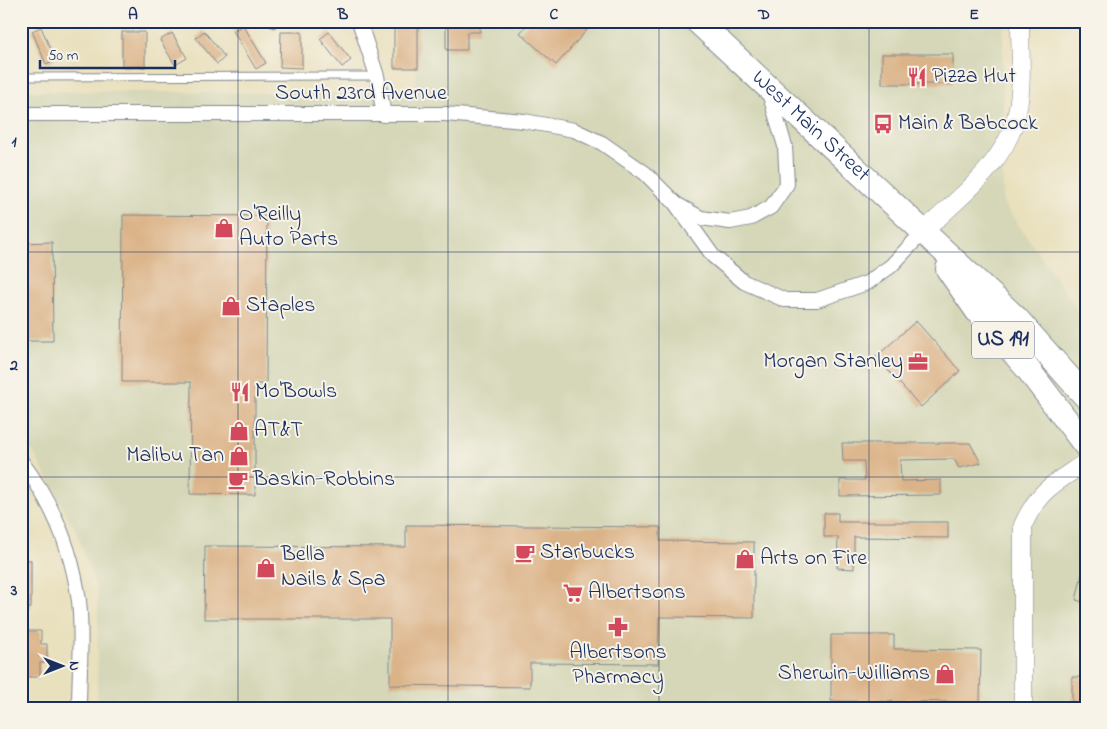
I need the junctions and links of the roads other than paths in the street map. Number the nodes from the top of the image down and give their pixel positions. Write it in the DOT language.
graph roads {
  1 [pos="359,21"];
  2 [pos="696,21"];
  3 [pos="1020,21"];
  4 [pos="377,76"];
  5 [pos="21,77"];
  6 [pos="768,88"];
  7 [pos="21,114"];
  8 [pos="384,115"];
  9 [pos="674,203"];
  10 [pos="922,232"];
  11 [pos="1086,397"];
  12 [pos="1086,446"];
  13 [pos="21,461"];
  14 [pos="1086,462"];
  15 [pos="79,708"];
  16 [pos="1023,708"];
  1 -- 4 [label="street"];
  2 -- 6 [label="highway, West Main Street / US 191"];
  3 -- 10 [label="street"];
  4 -- 5 [label="lane"];
  4 -- 8 [label="street"];
  6 -- 9 [label="street, South 23rd Avenue"];
  6 -- 10 [label="highway, West Main Street / US 191"];
  7 -- 8 [label="street, South 23rd Avenue"];
  8 -- 9 [label="street, South 23rd Avenue"];
  9 -- 10 [label="street, South 23rd Avenue"];
  10 -- 11 [label="highway, West Main Street / US 191"];
  10 -- 12 [label="highway, West Main Street / US 191"];
  13 -- 15 [label="street"];
  14 -- 16 [label="street"];
}
